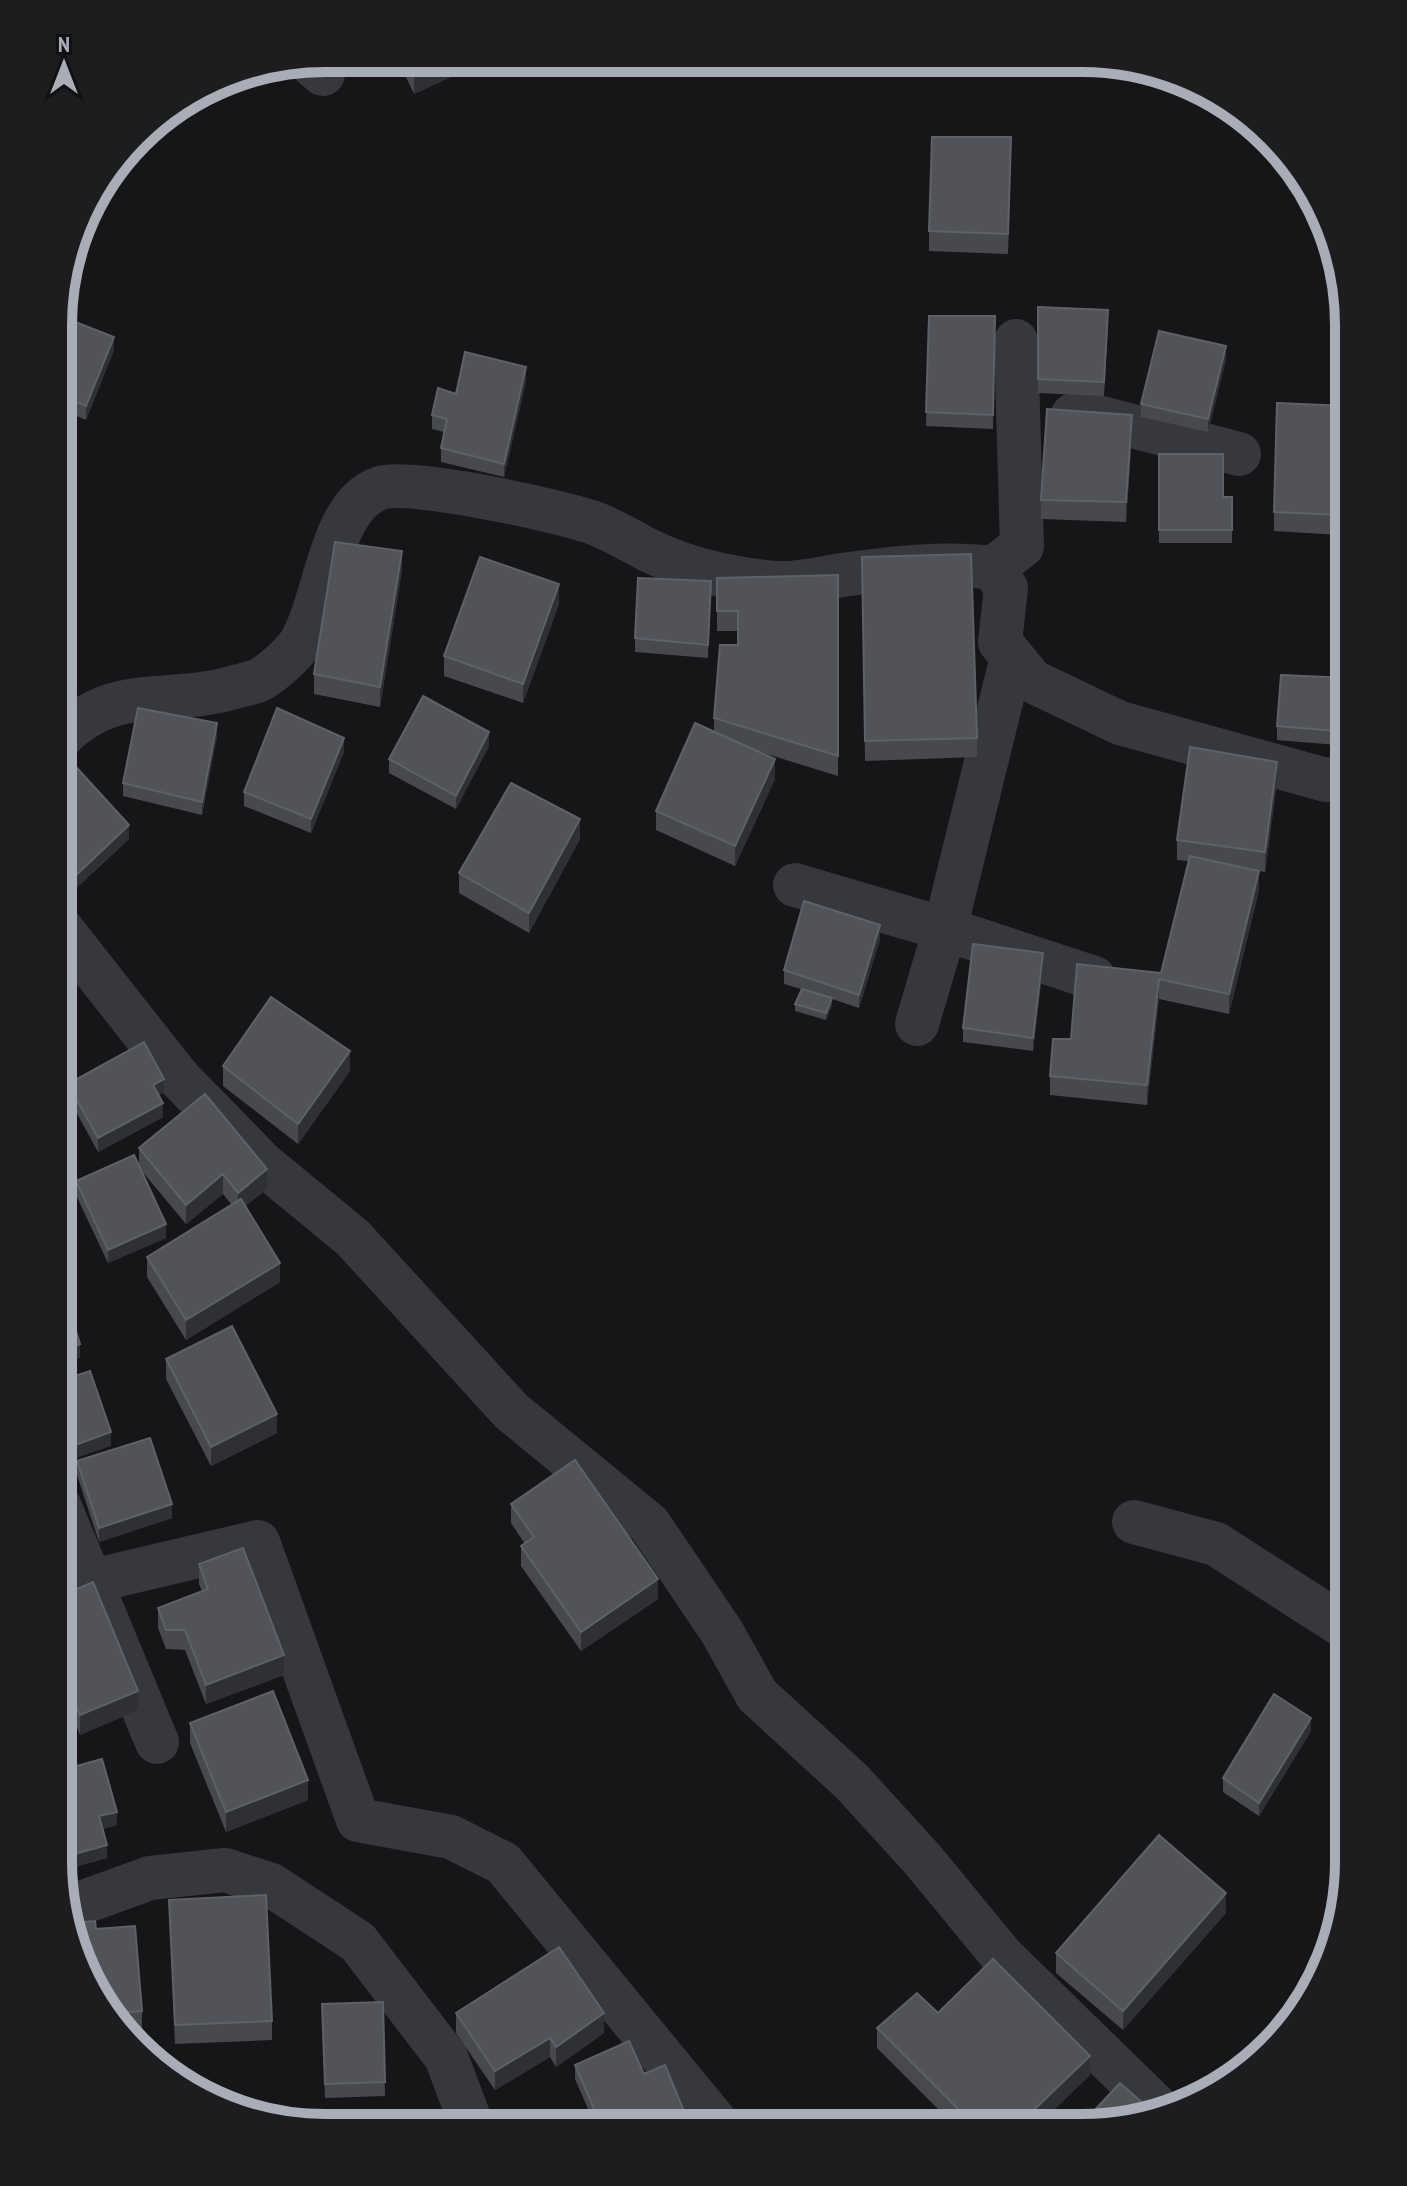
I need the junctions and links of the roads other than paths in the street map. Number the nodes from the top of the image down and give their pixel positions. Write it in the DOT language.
graph roads {
  1 [pos="1016,341"];
  2 [pos="1019,410"];
  3 [pos="1239,454"];
  4 [pos="993,568"];
  5 [pos="1012,657"];
  6 [pos="72,730"];
  7 [pos="1335,778"];
  8 [pos="795,885"];
  9 [pos="945,929"];
  10 [pos="72,942"];
  11 [pos="1094,978"];
  12 [pos="917,1024"];
  13 [pos="1134,1522"];
  14 [pos="75,1585"];
  15 [pos="1334,1620"];
  16 [pos="157,1742"];
  17 [pos="76,1905"];
  18 [pos="1153,2104"];
  19 [pos="467,2114"];
  20 [pos="709,2114"];
  1 -- 2 [label="street"];
  2 -- 3 [label="street"];
  2 -- 4 [label="street"];
  4 -- 5 [label="street"];
  4 -- 6 [label="street"];
  5 -- 7 [label="street"];
  5 -- 9 [label="street"];
  8 -- 9 [label="street"];
  9 -- 11 [label="street"];
  9 -- 12 [label="street"];
  10 -- 18 [label="street"];
  13 -- 15 [label="street"];
  14 -- 16 [label="street"];
  14 -- 20 [label="street"];
  17 -- 19 [label="street"];
}
